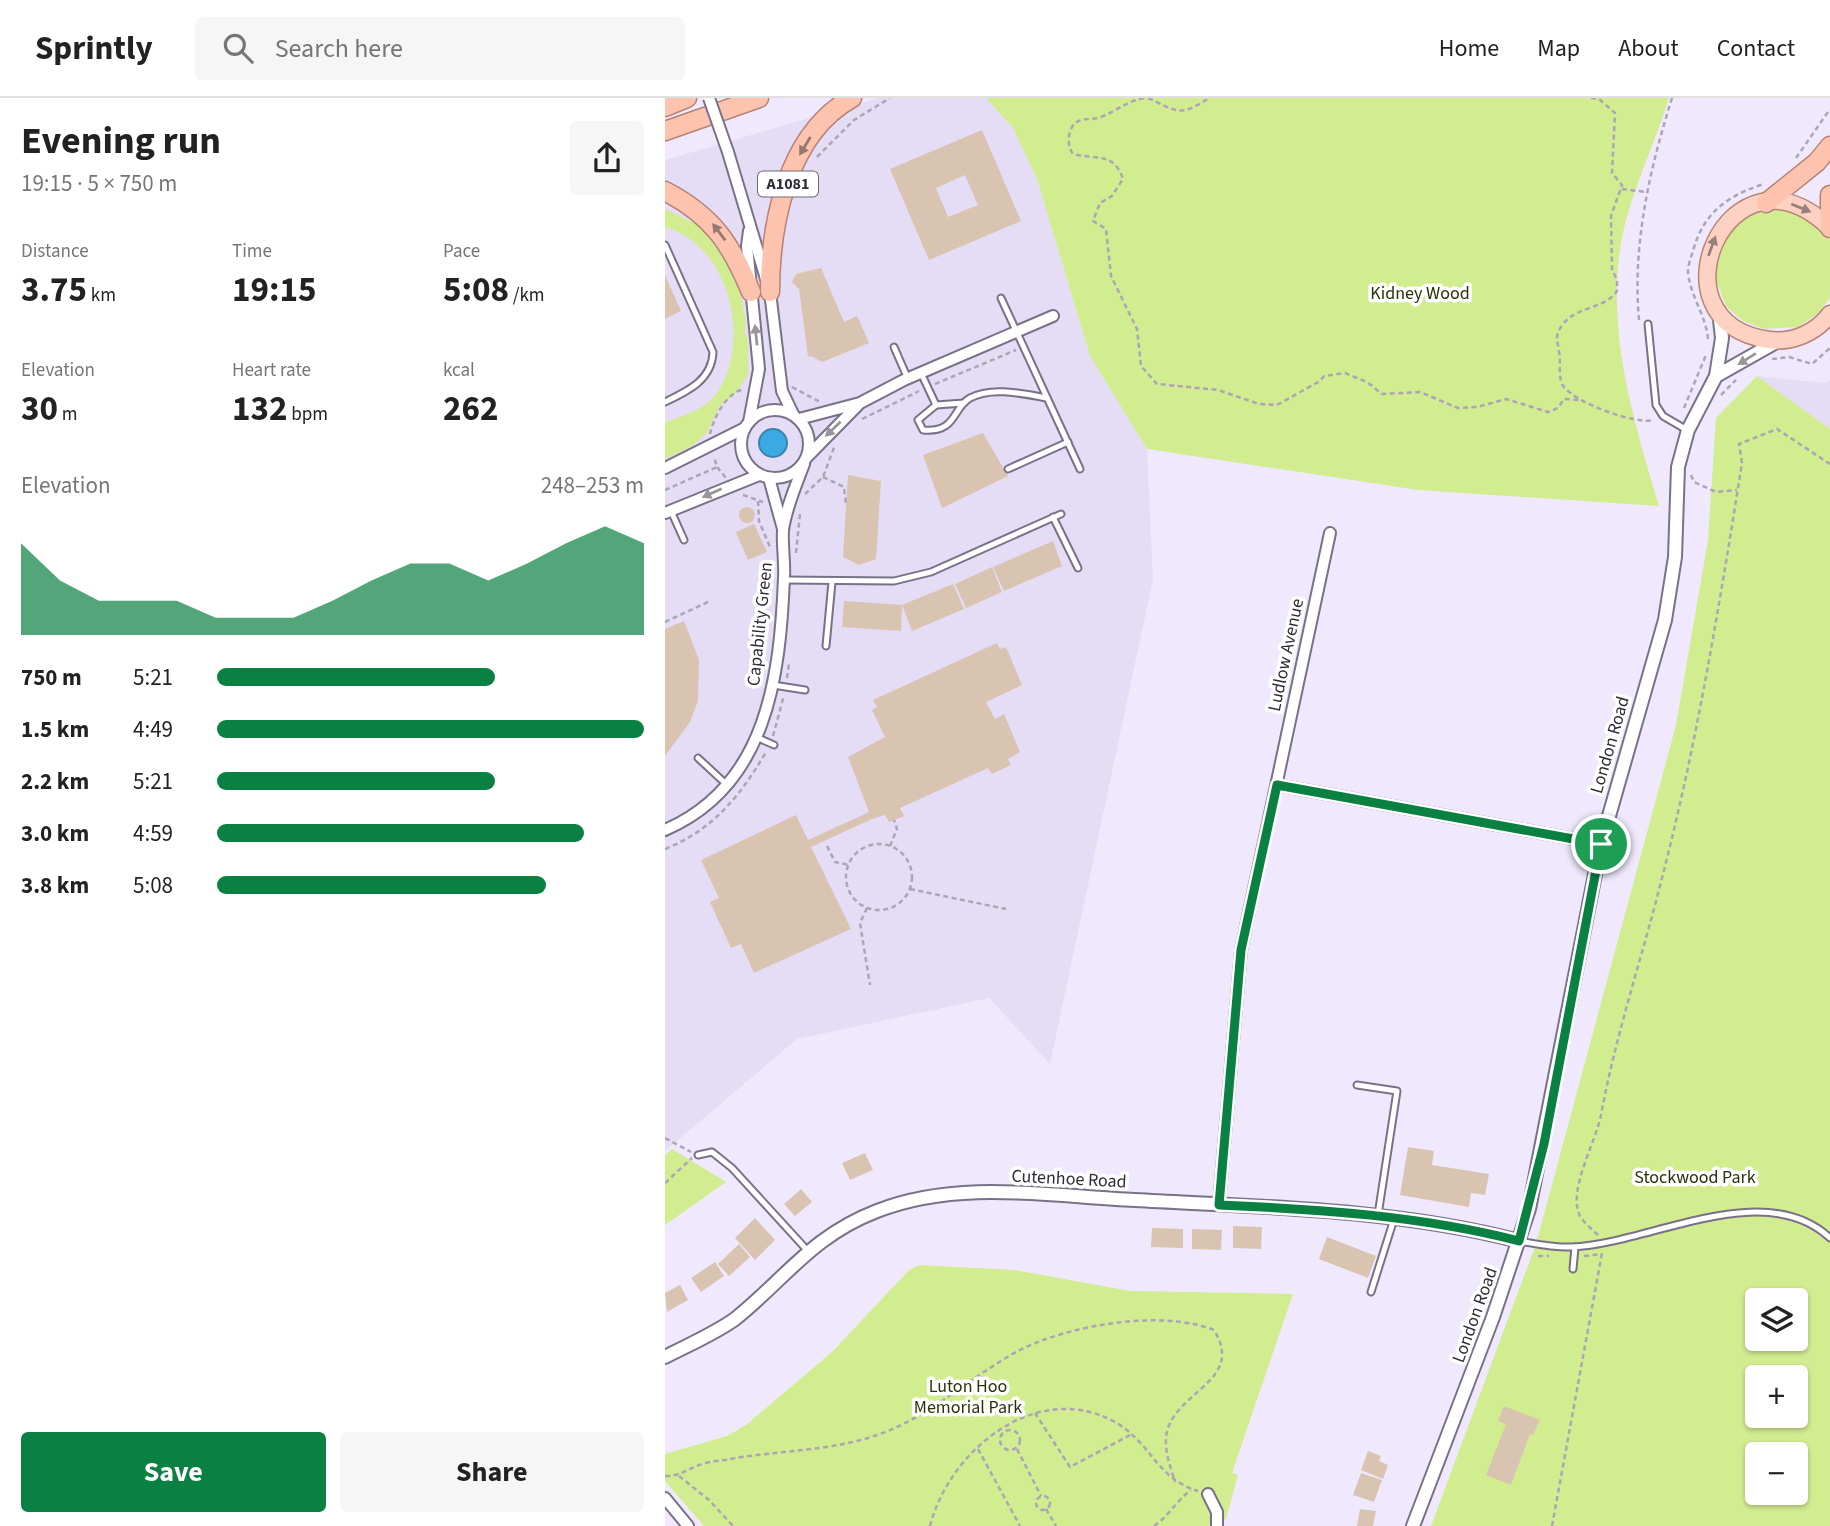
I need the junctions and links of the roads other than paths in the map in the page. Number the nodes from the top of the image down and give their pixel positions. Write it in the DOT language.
graph roads {
  1 [pos="687,98"];
  2 [pos="709,98"];
  3 [pos="759,98"];
  4 [pos="852,98"];
  5 [pos="665,107"];
  6 [pos="665,131"];
  7 [pos="1830,146"];
  8 [pos="665,191"];
  9 [pos="1830,195"];
  10 [pos="1766,203"];
  11 [pos="749,228"];
  12 [pos="1830,228"];
  13 [pos="665,245"];
  14 [pos="751,292"];
  15 [pos="770,292"];
  16 [pos="1002,298"];
  17 [pos="1719,311"];
  18 [pos="1830,314"];
  19 [pos="1053,316"];
  20 [pos="1648,324"];
  21 [pos="1015,332"];
  22 [pos="1778,341"];
  23 [pos="894,347"];
  24 [pos="921,373"];
  25 [pos="1716,376"];
  26 [pos="908,379"];
  27 [pos="1047,398"];
  28 [pos="665,402"];
  29 [pos="860,403"];
  30 [pos="964,403"];
  31 [pos="936,405"];
  32 [pos="796,416"];
  33 [pos="747,425"];
  34 [pos="1683,427"];
  35 [pos="1068,442"];
  36 [pos="806,460"];
  37 [pos="665,467"];
  38 [pos="1009,468"];
  39 [pos="1080,468"];
  40 [pos="764,476"];
  41 [pos="668,512"];
  42 [pos="1061,514"];
  43 [pos="1053,517"];
  44 [pos="783,530"];
  45 [pos="1330,533"];
  46 [pos="684,540"];
  47 [pos="1077,568"];
  48 [pos="784,580"];
  49 [pos="832,582"];
  50 [pos="826,646"];
  51 [pos="773,685"];
  52 [pos="805,690"];
  53 [pos="756,737"];
  54 [pos="774,745"];
  55 [pos="698,758"];
  56 [pos="1277,785"];
  57 [pos="728,786"];
  58 [pos="665,830"];
  59 [pos="1601,844"];
  60 [pos="1357,1085"];
  61 [pos="698,1155"];
  62 [pos="1219,1205"];
  63 [pos="1378,1218"];
  64 [pos="1394,1219"];
  65 [pos="1829,1235"];
  66 [pos="1519,1241"];
  67 [pos="1574,1247"];
  68 [pos="807,1250"];
  69 [pos="1573,1269"];
  70 [pos="1371,1292"];
  71 [pos="665,1357"];
  72 [pos="1208,1494"];
  73 [pos="665,1498"];
  74 [pos="681,1523"];
  75 [pos="1217,1526"];
  76 [pos="1413,1526"];
  1 -- 5 [label="highway"];
  2 -- 11 [label="street, bridge"];
  3 -- 6 [label="highway"];
  4 -- 15 [label="highway, A1081, one-way"];
  7 -- 10 [label="highway"];
  14 -- 8 [label="highway, one-way"];
  9 -- 12 [label="highway"];
  10 -- 12 [label="main road, one-way"];
  17 -- 10 [label="main road, one-way"];
  11 -- 14 [label="street"];
  11 -- 15 [label="street"];
  13 -- 28 [label="lane"];
  33 -- 14 [label="street, one-way"];
  15 -- 32 [label="street"];
  16 -- 21 [label="lane"];
  17 -- 22 [label="main road"];
  17 -- 25 [label="street, London Road"];
  18 -- 22 [label="main road"];
  19 -- 21 [label="street"];
  20 -- 34 [label="lane"];
  21 -- 24 [label="street"];
  21 -- 27 [label="lane"];
  22 -- 25 [label="street, one-way"];
  23 -- 26 [label="lane"];
  24 -- 26 [label="street"];
  24 -- 31 [label="lane"];
  25 -- 34 [label="street, London Road"];
  26 -- 29 [label="street"];
  27 -- 30 [label="lane"];
  27 -- 35 [label="lane"];
  29 -- 32 [label="street"];
  29 -- 36 [label="street, one-way"];
  30 -- 31 [label="lane"];
  30 -- 31 [label="lane"];
  32 -- 33 [label="street"];
  32 -- 36 [label="street"];
  33 -- 37 [label="street"];
  33 -- 40 [label="street"];
  34 -- 59 [label="street, London Road"];
  35 -- 38 [label="lane"];
  35 -- 39 [label="lane"];
  36 -- 40 [label="street"];
  36 -- 44 [label="street, Capability Green"];
  40 -- 41 [label="street, one-way"];
  40 -- 44 [label="street"];
  41 -- 46 [label="lane"];
  42 -- 43 [label="lane"];
  43 -- 47 [label="lane"];
  43 -- 49 [label="lane"];
  44 -- 48 [label="street, Capability Green"];
  45 -- 56 [label="street, Ludlow Avenue"];
  48 -- 49 [label="lane"];
  48 -- 51 [label="street, Capability Green"];
  49 -- 50 [label="lane"];
  51 -- 52 [label="lane"];
  51 -- 53 [label="street, Capability Green"];
  53 -- 54 [label="lane"];
  53 -- 57 [label="street, Capability Green"];
  55 -- 57 [label="lane"];
  56 -- 59 [label="street"];
  56 -- 62 [label="street, Ludlow Avenue"];
  57 -- 58 [label="street, Capability Green"];
  59 -- 66 [label="street, London Road"];
  60 -- 63 [label="lane"];
  61 -- 68 [label="lane"];
  62 -- 63 [label="street, Cutenhoe Road"];
  62 -- 68 [label="street, Cutenhoe Road"];
  63 -- 64 [label="street, Cutenhoe Road"];
  64 -- 66 [label="street, Cutenhoe Road"];
  64 -- 70 [label="lane"];
  65 -- 67 [label="lane"];
  66 -- 67 [label="lane"];
  66 -- 76 [label="street, London Road"];
  67 -- 69 [label="lane"];
  68 -- 71 [label="street, Cutenhoe Road"];
  72 -- 75 [label="street"];
  73 -- 74 [label="street"];
}
